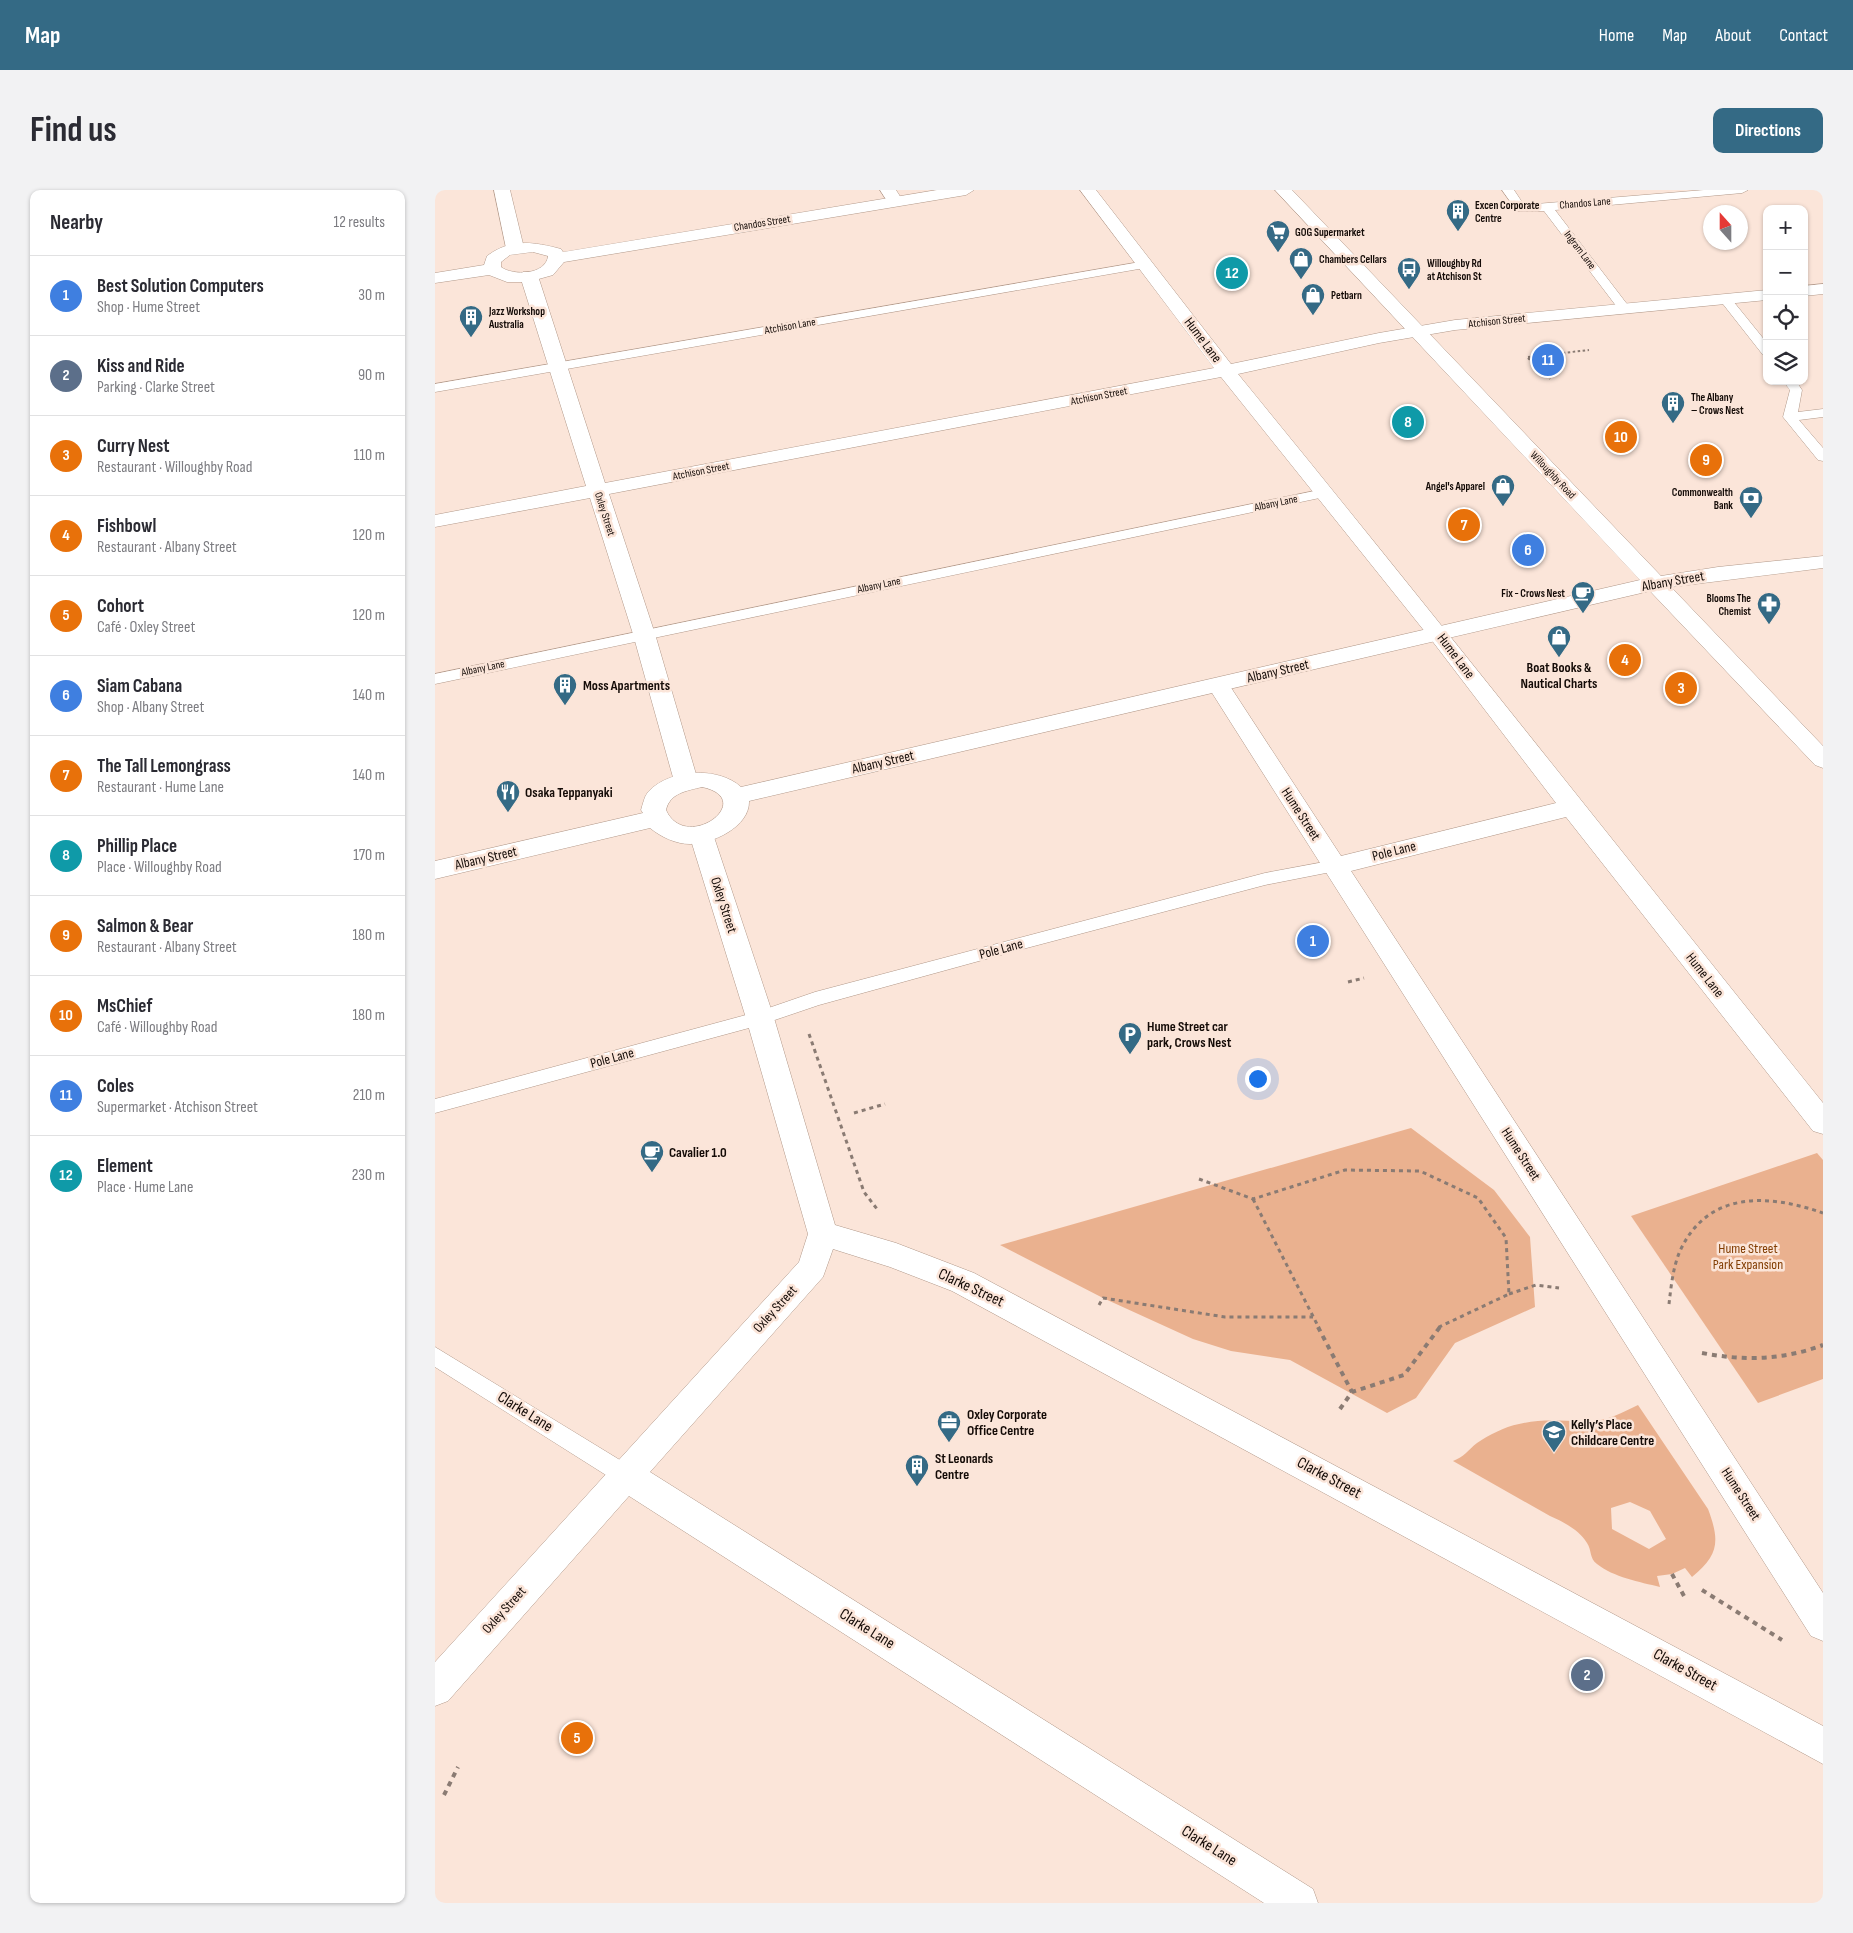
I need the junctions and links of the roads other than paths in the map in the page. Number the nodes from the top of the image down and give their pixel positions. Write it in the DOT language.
graph roads {
  1 [pos="502,190"];
  2 [pos="967,190"];
  3 [pos="1088,190"];
  4 [pos="1283,190"];
  5 [pos="1508,190"];
  6 [pos="1743,190"];
  7 [pos="892,196"];
  8 [pos="1547,207"];
  9 [pos="515,248"];
  10 [pos="557,258"];
  11 [pos="1146,265"];
  12 [pos="492,269"];
  13 [pos="529,276"];
  14 [pos="435,278"];
  15 [pos="1823,289"];
  16 [pos="1808,291"];
  17 [pos="1763,295"];
  18 [pos="1725,299"];
  19 [pos="1624,308"];
  20 [pos="1417,332"];
  21 [pos="1763,347"];
  22 [pos="557,366"];
  23 [pos="1226,372"];
  24 [pos="1792,385"];
  25 [pos="435,388"];
  26 [pos="1823,414"];
  27 [pos="1790,416"];
  28 [pos="1823,457"];
  29 [pos="598,490"];
  30 [pos="1324,493"];
  31 [pos="435,521"];
  32 [pos="1823,562"];
  33 [pos="1655,583"];
  34 [pos="1438,633"];
  35 [pos="644,634"];
  36 [pos="435,679"];
  37 [pos="1218,686"];
  38 [pos="1823,760"];
  39 [pos="686,781"];
  40 [pos="736,796"];
  41 [pos="1572,807"];
  42 [pos="654,818"];
  43 [pos="701,834"];
  44 [pos="1335,866"];
  45 [pos="435,870"];
  46 [pos="760,1018"];
  47 [pos="435,1106"];
  48 [pos="1823,1123"];
  49 [pos="823,1234"];
  50 [pos="435,1356"];
  51 [pos="625,1475"];
  52 [pos="1823,1624"];
  53 [pos="435,1688"];
  54 [pos="1823,1746"];
  55 [pos="1299,1903"];
  1 -- 9 [label="street"];
  2 -- 7 [label="street, Chandos Street"];
  3 -- 11 [label="street, Hume Lane"];
  4 -- 20 [label="street, Willoughby Road"];
  5 -- 8 [label="lane"];
  6 -- 8 [label="lane, Chandos Lane"];
  7 -- 10 [label="street, Chandos Street"];
  8 -- 19 [label="lane, Ingram Lane"];
  9 -- 10 [label="street"];
  9 -- 12 [label="street"];
  10 -- 13 [label="street"];
  11 -- 22 [label="lane, Atchison Lane"];
  11 -- 23 [label="street, Hume Lane"];
  12 -- 13 [label="street"];
  12 -- 14 [label="street"];
  13 -- 22 [label="street, Oxley Street"];
  15 -- 16 [label="street"];
  17 -- 18 [label="street, Atchison Street"];
  18 -- 19 [label="street, Atchison Street"];
  18 -- 21 [label="lane"];
  19 -- 20 [label="street, Atchison Street"];
  20 -- 23 [label="street, Atchison Street"];
  20 -- 33 [label="street, Willoughby Road"];
  22 -- 25 [label="lane, Atchison Lane"];
  22 -- 29 [label="street, Oxley Street"];
  23 -- 29 [label="street, Atchison Street"];
  23 -- 30 [label="street, Hume Lane"];
  24 -- 27 [label="lane"];
  26 -- 27 [label="lane"];
  27 -- 28 [label="lane"];
  29 -- 31 [label="street, Atchison Street"];
  29 -- 35 [label="street, Oxley Street"];
  30 -- 34 [label="street, Hume Lane"];
  30 -- 35 [label="lane, Albany Lane"];
  32 -- 33 [label="street, Albany Street"];
  33 -- 34 [label="street, Albany Street"];
  33 -- 38 [label="street, Willoughby Road"];
  34 -- 37 [label="street, Albany Street"];
  34 -- 41 [label="street, Hume Lane"];
  35 -- 36 [label="lane, Albany Lane"];
  35 -- 39 [label="street, Oxley Street"];
  37 -- 40 [label="street, Albany Street"];
  37 -- 44 [label="street, Hume Street"];
  39 -- 40 [label="street"];
  39 -- 42 [label="street"];
  40 -- 43 [label="street"];
  41 -- 44 [label="street, Pole Lane"];
  41 -- 48 [label="street, Hume Lane"];
  42 -- 43 [label="street"];
  42 -- 45 [label="street, Albany Street"];
  43 -- 46 [label="street, Oxley Street"];
  44 -- 46 [label="lane, Pole Lane"];
  44 -- 52 [label="street, Hume Street"];
  46 -- 47 [label="lane, Pole Lane"];
  46 -- 49 [label="street, Oxley Street"];
  49 -- 51 [label="street, Oxley Street"];
  49 -- 54 [label="street, Clarke Street"];
  50 -- 51 [label="lane, Clarke Lane"];
  51 -- 53 [label="street, Oxley Street"];
  51 -- 55 [label="street, Clarke Lane"];
}
